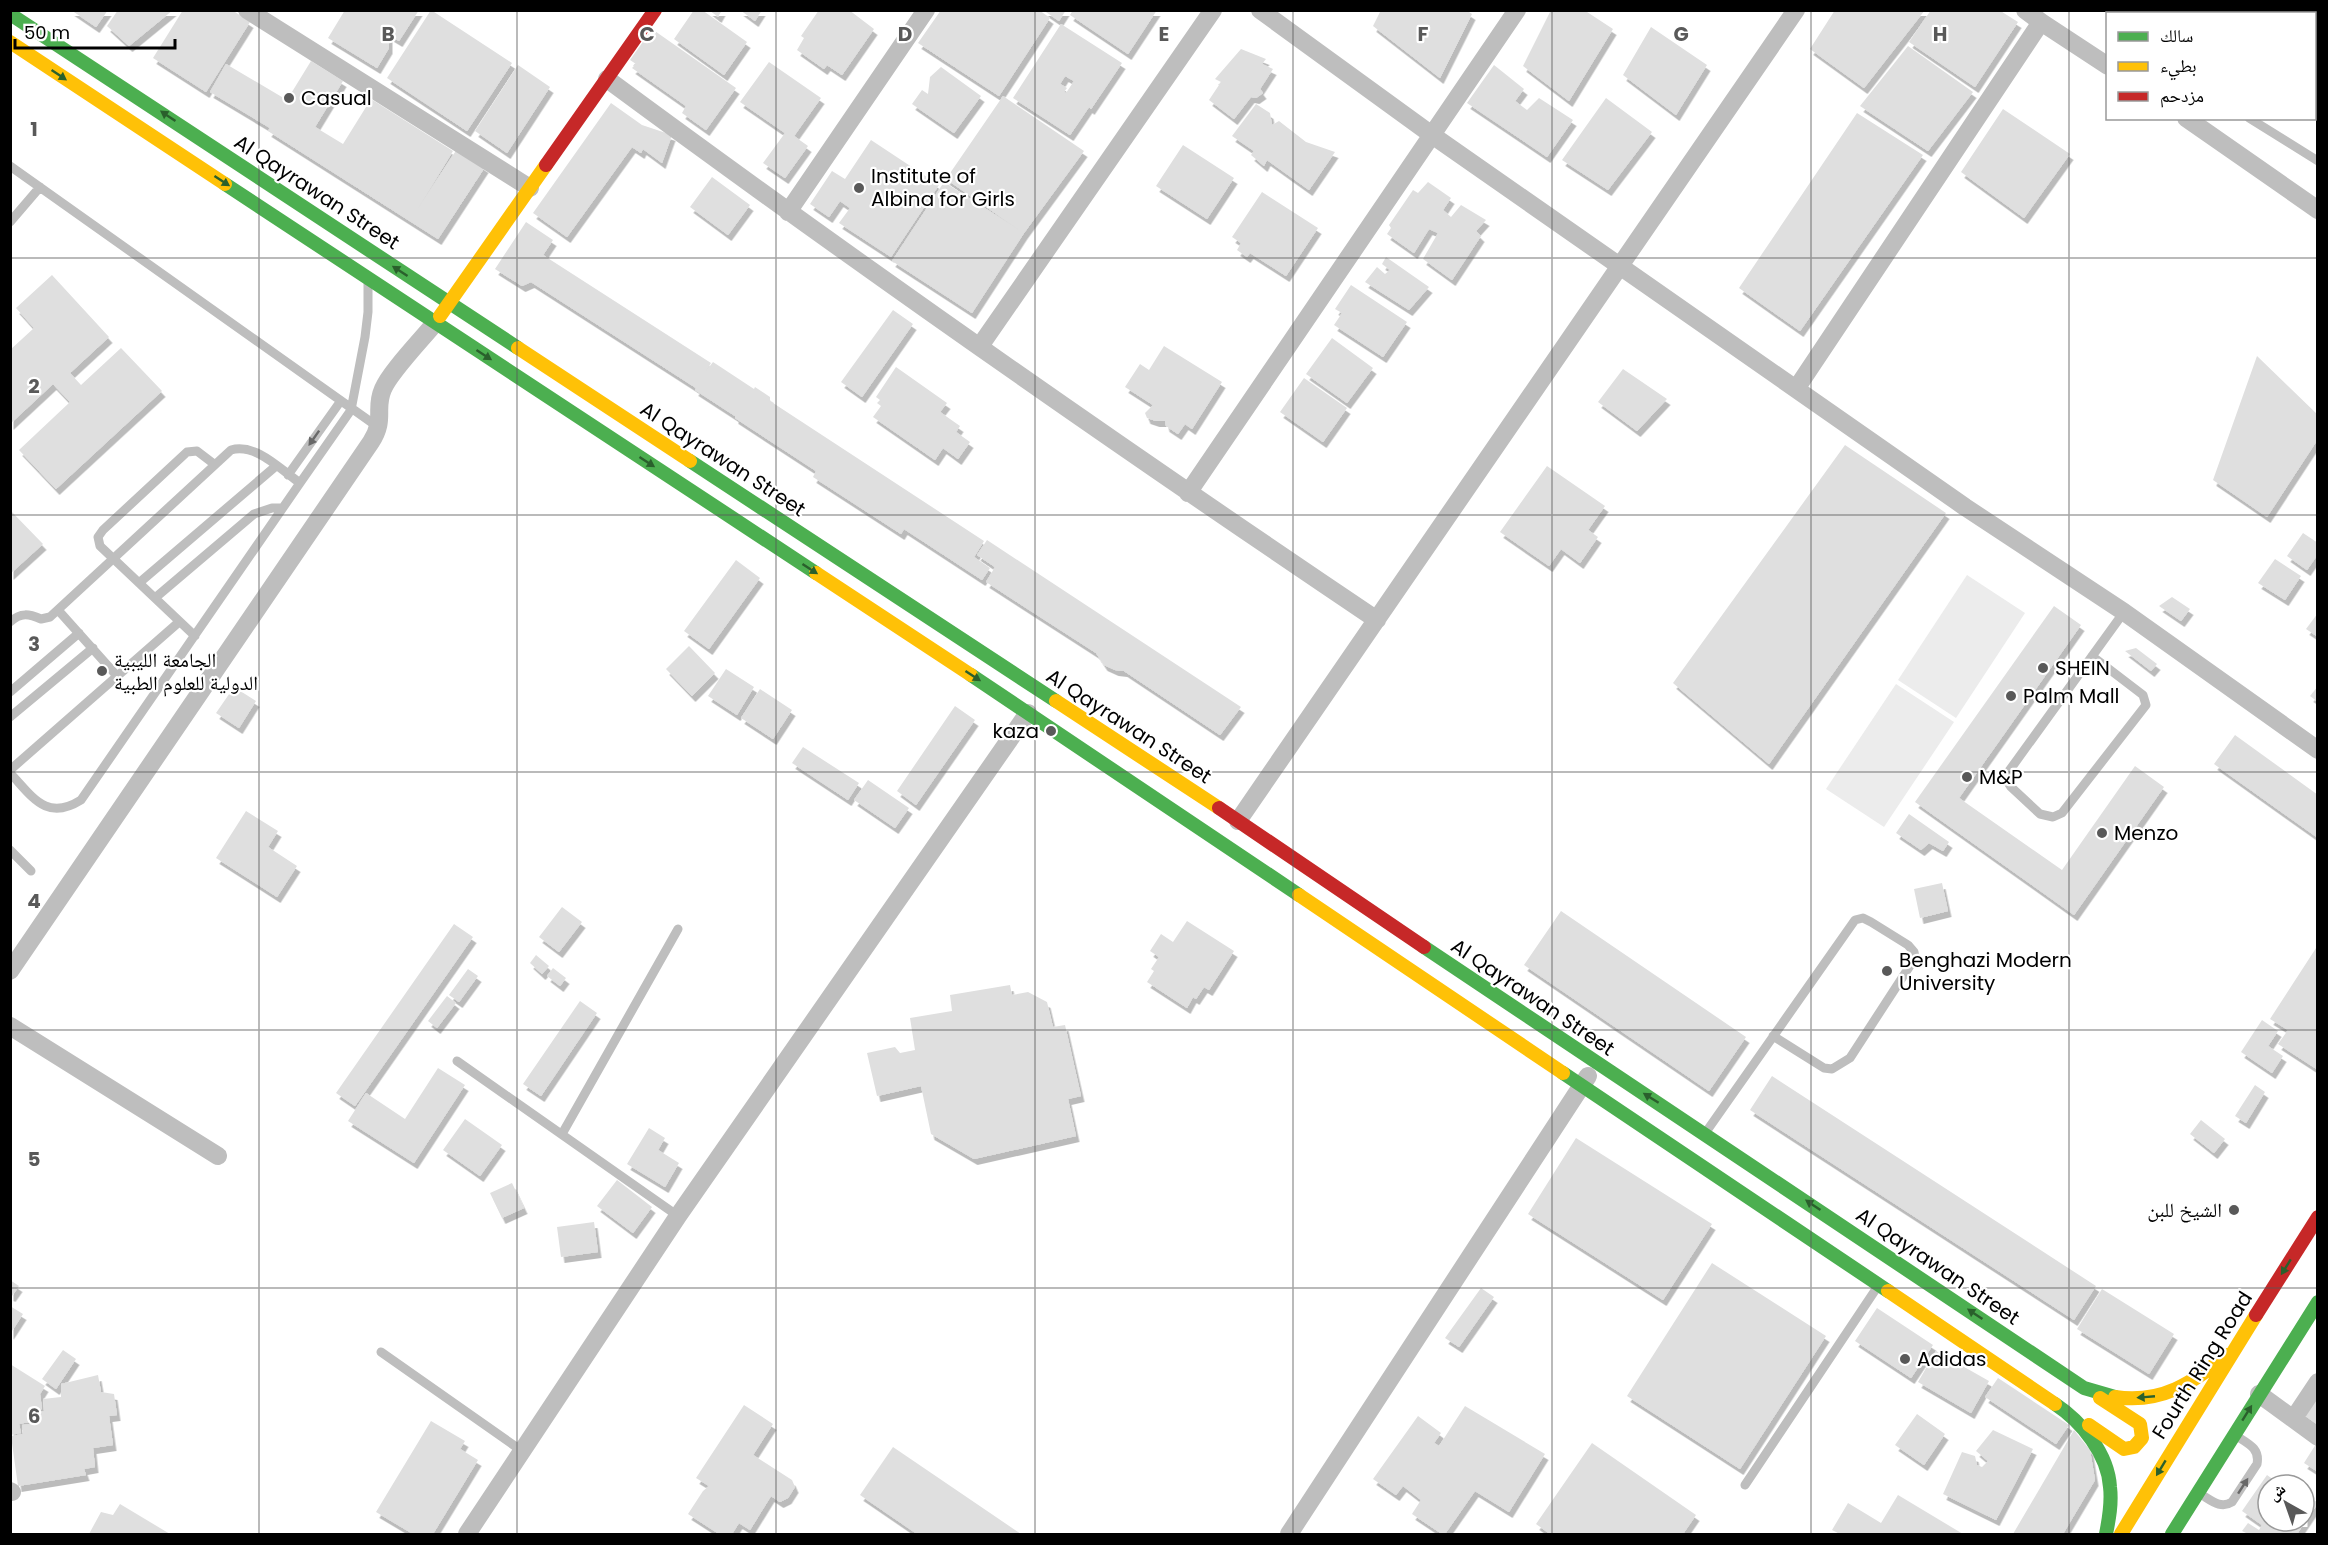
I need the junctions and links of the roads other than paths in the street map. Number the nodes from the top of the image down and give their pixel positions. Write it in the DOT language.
graph roads {
  1 [pos="247,10"];
  2 [pos="655,10"];
  3 [pos="926,10"];
  4 [pos="1213,10"];
  5 [pos="1260,10"];
  6 [pos="1517,10"];
  7 [pos="1796,10"];
  8 [pos="2025,10"];
  9 [pos="10,14"];
  10 [pos="2041,22"];
  11 [pos="10,42"];
  12 [pos="2106,65"];
  13 [pos="607,79"];
  14 [pos="2252,120"];
  15 [pos="2197,122"];
  16 [pos="1432,135"];
  17 [pos="2318,161"];
  18 [pos="10,166"];
  19 [pos="40,187"];
  20 [pos="530,188"];
  21 [pos="2318,210"];
  22 [pos="788,213"];
  23 [pos="10,222"];
  24 [pos="1620,266"];
  25 [pos="368,276"];
  26 [pos="449,303"];
  27 [pos="435,323"];
  28 [pos="980,346"];
  29 [pos="1796,388"];
  30 [pos="340,402"];
  31 [pos="351,410"];
  32 [pos="379,428"];
  33 [pos="214,464"];
  34 [pos="276,466"];
  35 [pos="288,474"];
  36 [pos="300,483"];
  37 [pos="1188,493"];
  38 [pos="282,508"];
  39 [pos="113,558"];
  40 [pos="139,583"];
  41 [pos="155,598"];
  42 [pos="58,610"];
  43 [pos="2124,612"];
  44 [pos="1377,620"];
  45 [pos="10,622"];
  46 [pos="179,622"];
  47 [pos="79,633"];
  48 [pos="195,636"];
  49 [pos="93,648"];
  50 [pos="2092,656"];
  51 [pos="117,676"];
  52 [pos="10,692"];
  53 [pos="1028,712"];
  54 [pos="10,717"];
  55 [pos="2318,750"];
  56 [pos="10,772"];
  57 [pos="1238,821"];
  58 [pos="10,850"];
  59 [pos="31,871"];
  60 [pos="678,929"];
  61 [pos="10,971"];
  62 [pos="10,1026"];
  63 [pos="1773,1036"];
  64 [pos="458,1061"];
  65 [pos="1596,1063"];
  66 [pos="1581,1086"];
  67 [pos="1705,1133"];
  68 [pos="562,1134"];
  69 [pos="218,1156"];
  70 [pos="678,1216"];
  71 [pos="2318,1217"];
  72 [pos="1880,1284"];
  73 [pos="2318,1302"];
  74 [pos="2233,1351"];
  75 [pos="381,1352"];
  76 [pos="2318,1382"];
  77 [pos="2094,1393"];
  78 [pos="2259,1394"];
  79 [pos="2070,1414"];
  80 [pos="2294,1418"];
  81 [pos="2234,1435"];
  82 [pos="2318,1437"];
  83 [pos="522,1451"];
  84 [pos="1745,1485"];
  85 [pos="2198,1492"];
  86 [pos="2176,1533"];
  87 [pos="467,1534"];
  88 [pos="1289,1534"];
  89 [pos="2106,1534"];
  90 [pos="2121,1534"];
  1 -- 20 [label="street"];
  2 -- 13 [label="main road"];
  3 -- 22 [label="street"];
  4 -- 28 [label="street"];
  5 -- 16 [label="street"];
  6 -- 16 [label="street"];
  7 -- 24 [label="street"];
  8 -- 10 [label="street"];
  26 -- 9 [label="main road, Al Qayrawan Street, one-way"];
  10 -- 12 [label="street"];
  10 -- 29 [label="street"];
  11 -- 25 [label="main road, one-way"];
  13 -- 20 [label="main road"];
  13 -- 22 [label="street"];
  14 -- 17 [label="lane"];
  15 -- 21 [label="street"];
  16 -- 24 [label="street"];
  16 -- 37 [label="street"];
  18 -- 19 [label="lane"];
  19 -- 23 [label="lane"];
  19 -- 30 [label="lane"];
  20 -- 26 [label="main road"];
  22 -- 28 [label="street"];
  24 -- 29 [label="street"];
  24 -- 44 [label="street"];
  25 -- 27 [label="main road"];
  25 -- 31 [label="lane"];
  26 -- 27 [label="main road"];
  26 -- 57 [label="main road, Al Qayrawan Street"];
  27 -- 32 [label="street"];
  27 -- 53 [label="main road, one-way"];
  28 -- 37 [label="street"];
  29 -- 43 [label="street"];
  30 -- 31 [label="lane"];
  30 -- 35 [label="lane, one-way"];
  31 -- 32 [label="lane"];
  31 -- 36 [label="lane"];
  32 -- 61 [label="street"];
  33 -- 34 [label="lane"];
  33 -- 39 [label="lane"];
  33 -- 39 [label="lane"];
  34 -- 35 [label="lane"];
  34 -- 40 [label="lane"];
  35 -- 36 [label="lane"];
  36 -- 38 [label="lane"];
  37 -- 44 [label="street"];
  38 -- 41 [label="lane"];
  38 -- 48 [label="lane"];
  39 -- 40 [label="lane"];
  39 -- 42 [label="lane"];
  40 -- 41 [label="lane"];
  41 -- 46 [label="lane"];
  42 -- 45 [label="lane"];
  42 -- 47 [label="lane"];
  43 -- 50 [label="lane"];
  43 -- 55 [label="street"];
  44 -- 57 [label="street"];
  46 -- 48 [label="lane"];
  46 -- 51 [label="lane"];
  47 -- 49 [label="lane"];
  47 -- 52 [label="lane"];
  48 -- 56 [label="lane"];
  49 -- 51 [label="lane"];
  49 -- 54 [label="lane"];
  50 -- 50 [label="lane"];
  51 -- 56 [label="lane"];
  53 -- 66 [label="main road"];
  53 -- 70 [label="street"];
  57 -- 65 [label="main road, Al Qayrawan Street"];
  58 -- 59 [label="lane"];
  60 -- 68 [label="lane"];
  62 -- 69 [label="street"];
  63 -- 63 [label="lane"];
  63 -- 67 [label="lane"];
  64 -- 68 [label="lane"];
  65 -- 66 [label="street"];
  67 -- 65 [label="main road, Al Qayrawan Street, one-way"];
  66 -- 72 [label="main road"];
  66 -- 88 [label="street"];
  77 -- 67 [label="main road, Al Qayrawan Street, one-way"];
  68 -- 70 [label="lane"];
  70 -- 83 [label="street"];
  71 -- 74 [label="main road, Fourth Ring Road, one-way"];
  72 -- 79 [label="main road"];
  72 -- 84 [label="lane"];
  73 -- 78 [label="main road"];
  74 -- 77 [label="main road, Al Qayrawan Street, one-way"];
  74 -- 90 [label="main road, Fourth Ring Road, one-way"];
  75 -- 83 [label="lane"];
  76 -- 80 [label="street"];
  77 -- 79 [label="main road"];
  78 -- 80 [label="street"];
  81 -- 78 [label="main road, one-way"];
  79 -- 89 [label="main road"];
  80 -- 82 [label="street"];
  81 -- 85 [label="main road"];
  85 -- 81 [label="lane, one-way"];
  83 -- 87 [label="street"];
  85 -- 86 [label="main road"];
}
